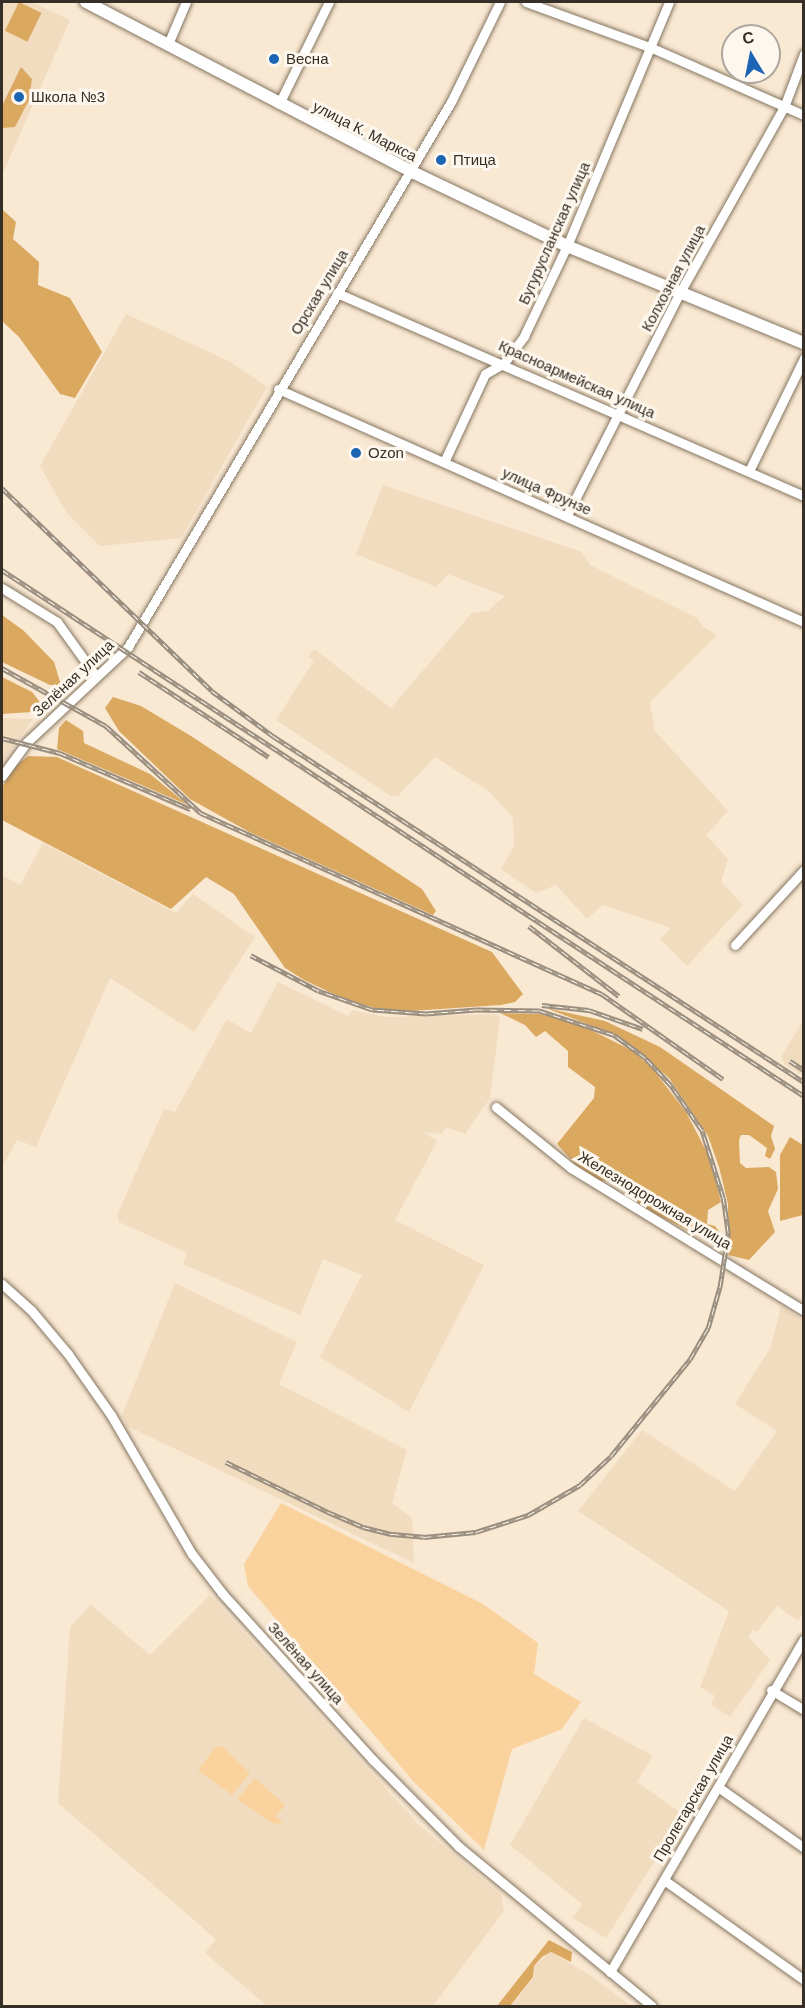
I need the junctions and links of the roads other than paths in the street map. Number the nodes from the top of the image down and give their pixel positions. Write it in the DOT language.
graph roads {
  1 [pos="86,2"];
  2 [pos="186,2"];
  3 [pos="329,2"];
  4 [pos="500,2"];
  5 [pos="526,2"];
  6 [pos="669,2"];
  7 [pos="168,44"];
  8 [pos="652,48"];
  9 [pos="804,54"];
  10 [pos="279,104"];
  11 [pos="784,107"];
  12 [pos="804,114"];
  13 [pos="410,171"];
  14 [pos="567,246"];
  15 [pos="336,293"];
  16 [pos="679,294"];
  17 [pos="804,343"];
  18 [pos="804,358"];
  19 [pos="504,363"];
  20 [pos="278,389"];
  21 [pos="619,414"];
  22 [pos="444,462"];
  23 [pos="749,471"];
  24 [pos="804,496"];
  25 [pos="567,515"];
  26 [pos="2,588"];
  27 [pos="160,596"];
  28 [pos="804,622"];
  29 [pos="96,676"];
  30 [pos="2,776"];
  31 [pos="804,870"];
  32 [pos="735,945"];
  33 [pos="496,1107"];
  34 [pos="2,1284"];
  35 [pos="804,1311"];
  36 [pos="804,1639"];
  37 [pos="771,1690"];
  38 [pos="804,1710"];
  39 [pos="718,1787"];
  40 [pos="804,1848"];
  41 [pos="664,1880"];
  42 [pos="610,1972"];
  43 [pos="804,1980"];
  44 [pos="652,2007"];
  1 -- 7 [label="main road, улица К. Маркса"];
  2 -- 7 [label="street"];
  3 -- 10 [label="street"];
  4 -- 13 [label="street, Орская улица"];
  5 -- 8 [label="street"];
  6 -- 8 [label="street, Бугурусланская улица"];
  7 -- 10 [label="main road, улица К. Маркса"];
  8 -- 11 [label="street"];
  8 -- 14 [label="street, Бугурусланская улица"];
  9 -- 11 [label="street, Колхозная улица"];
  10 -- 13 [label="main road, улица К. Маркса"];
  11 -- 12 [label="street"];
  11 -- 16 [label="street, Колхозная улица"];
  13 -- 14 [label="main road, улица К. Маркса"];
  13 -- 15 [label="street, Орская улица"];
  14 -- 16 [label="main road, улица К. Маркса"];
  14 -- 19 [label="street, Бугурусланская улица"];
  15 -- 19 [label="street, Красноармейская улица"];
  15 -- 20 [label="street, Орская улица"];
  16 -- 17 [label="main road, улица К. Маркса"];
  16 -- 21 [label="street, Колхозная улица"];
  18 -- 23 [label="street"];
  19 -- 21 [label="street, Красноармейская улица"];
  19 -- 22 [label="street, Бугурусланская улица"];
  20 -- 22 [label="street, улица Фрунзе"];
  20 -- 27 [label="street, Орская улица"];
  21 -- 23 [label="street, Красноармейская улица"];
  21 -- 25 [label="street, Колхозная улица"];
  22 -- 25 [label="street, улица Фрунзе"];
  23 -- 24 [label="street, Красноармейская улица"];
  25 -- 28 [label="street, улица Фрунзе"];
  26 -- 29 [label="street"];
  27 -- 29 [label="street, Зелёная улица"];
  29 -- 30 [label="street, Зелёная улица"];
  31 -- 32 [label="street"];
  33 -- 35 [label="street, Железнодорожная улица"];
  34 -- 42 [label="street, Зелёная улица"];
  36 -- 37 [label="street, Пролетарская улица"];
  37 -- 38 [label="street"];
  37 -- 39 [label="street, Пролетарская улица"];
  39 -- 40 [label="street"];
  39 -- 41 [label="street, Пролетарская улица"];
  41 -- 42 [label="street, Пролетарская улица"];
  41 -- 43 [label="street"];
  42 -- 44 [label="street, Зелёная улица"];
}
